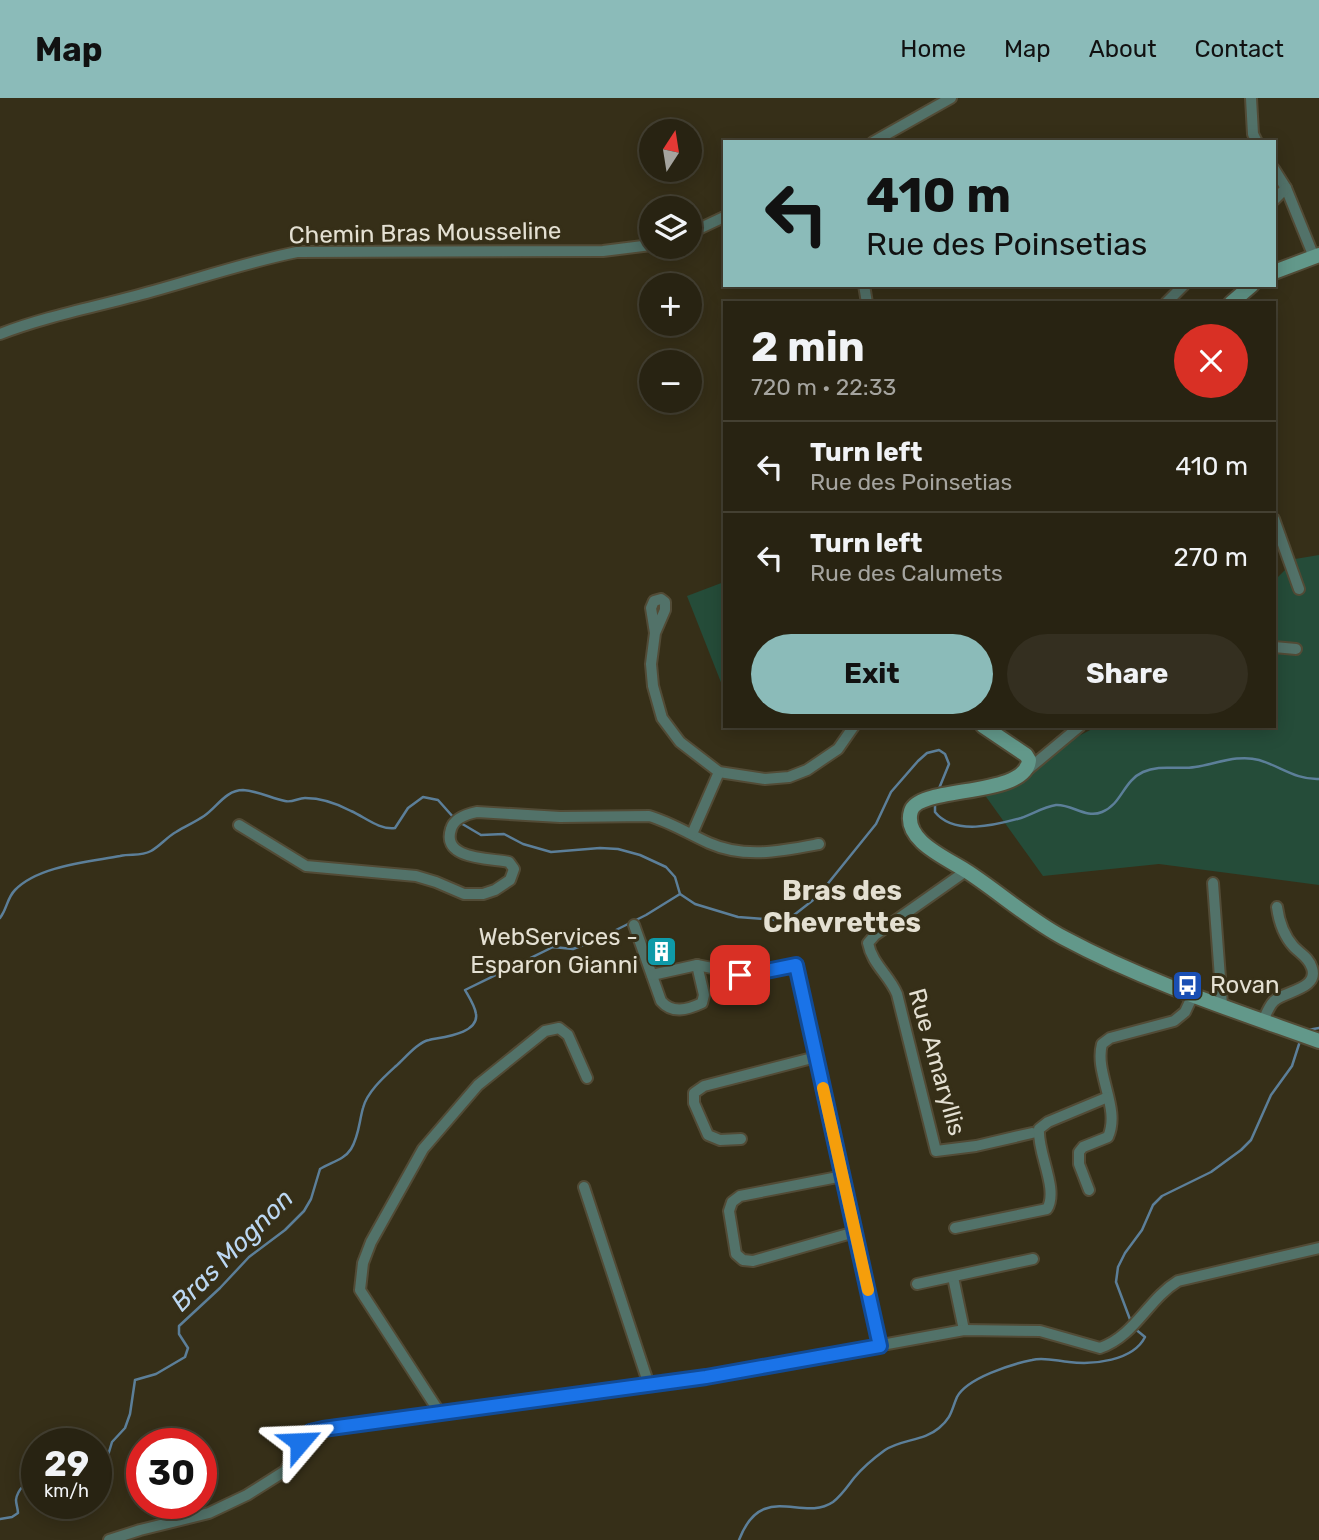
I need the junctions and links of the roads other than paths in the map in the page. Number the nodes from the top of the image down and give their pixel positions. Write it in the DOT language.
graph roads {
  1 [pos="951,98"];
  2 [pos="1251,98"];
  3 [pos="877,140"];
  4 [pos="1256,140"];
  5 [pos="1276,172"];
  6 [pos="1286,188"];
  7 [pos="1276,198"];
  8 [pos="723,217"];
  9 [pos="702,227"];
  10 [pos="639,246"];
  11 [pos="1316,256"];
  12 [pos="1276,271"];
  13 [pos="1182,287"];
  14 [pos="1250,287"];
  15 [pos="1168,301"];
  16 [pos="1233,301"];
  17 [pos="0,334"];
  18 [pos="1276,525"];
  19 [pos="1299,589"];
  20 [pos="655,633"];
  21 [pos="1276,648"];
  22 [pos="1296,649"];
  23 [pos="853,728"];
  24 [pos="986,728"];
  25 [pos="1078,728"];
  26 [pos="719,772"];
  27 [pos="1024,772"];
  28 [pos="239,825"];
  29 [pos="692,834"];
  30 [pos="819,844"];
  31 [pos="966,871"];
  32 [pos="1213,883"];
  33 [pos="1277,907"];
  34 [pos="634,925"];
  35 [pos="697,965"];
  36 [pos="652,975"];
  37 [pos="1193,995"];
  38 [pos="1222,1005"];
  39 [pos="1263,1020"];
  40 [pos="1319,1041"];
  41 [pos="816,1057"];
  42 [pos="587,1078"];
  43 [pos="1108,1097"];
  44 [pos="1032,1133"];
  45 [pos="741,1139"];
  46 [pos="843,1176"];
  47 [pos="584,1187"];
  48 [pos="1089,1190"];
  49 [pos="956,1228"];
  50 [pos="855,1232"];
  51 [pos="1319,1248"];
  52 [pos="1033,1259"];
  53 [pos="953,1277"];
  54 [pos="916,1284"];
  55 [pos="964,1330"];
  56 [pos="880,1346"];
  57 [pos="649,1385"];
  58 [pos="440,1413"];
  59 [pos="110,1540"];
  1 -- 3 [label="street"];
  2 -- 4 [label="street"];
  5 -- 6 [label="street"];
  6 -- 7 [label="street"];
  6 -- 11 [label="street"];
  8 -- 9 [label="street"];
  10 -- 17 [label="street, Chemin Bras Mousseline"];
  11 -- 12 [label="main road"];
  13 -- 15 [label="street"];
  14 -- 16 [label="main road"];
  18 -- 19 [label="street"];
  20 -- 26 [label="street"];
  21 -- 22 [label="street"];
  23 -- 26 [label="street"];
  24 -- 27 [label="main road"];
  25 -- 27 [label="street"];
  26 -- 29 [label="street"];
  27 -- 31 [label="main road"];
  28 -- 29 [label="street"];
  29 -- 30 [label="street"];
  31 -- 37 [label="main road"];
  31 -- 44 [label="street, Rue Amaryllis"];
  32 -- 38 [label="street"];
  33 -- 39 [label="street"];
  34 -- 36 [label="street"];
  35 -- 36 [label="street"];
  35 -- 36 [label="street"];
  35 -- 41 [label="street"];
  37 -- 38 [label="main road"];
  37 -- 43 [label="street"];
  38 -- 39 [label="main road"];
  39 -- 40 [label="main road"];
  41 -- 45 [label="street"];
  41 -- 46 [label="street"];
  42 -- 58 [label="street"];
  43 -- 48 [label="street"];
  43 -- 49 [label="street"];
  46 -- 50 [label="street"];
  46 -- 50 [label="street"];
  47 -- 57 [label="street"];
  50 -- 56 [label="street"];
  51 -- 55 [label="street"];
  52 -- 53 [label="street"];
  53 -- 54 [label="street"];
  53 -- 55 [label="street"];
  55 -- 56 [label="street"];
  56 -- 57 [label="street"];
  57 -- 58 [label="street"];
  58 -- 59 [label="street"];
}
